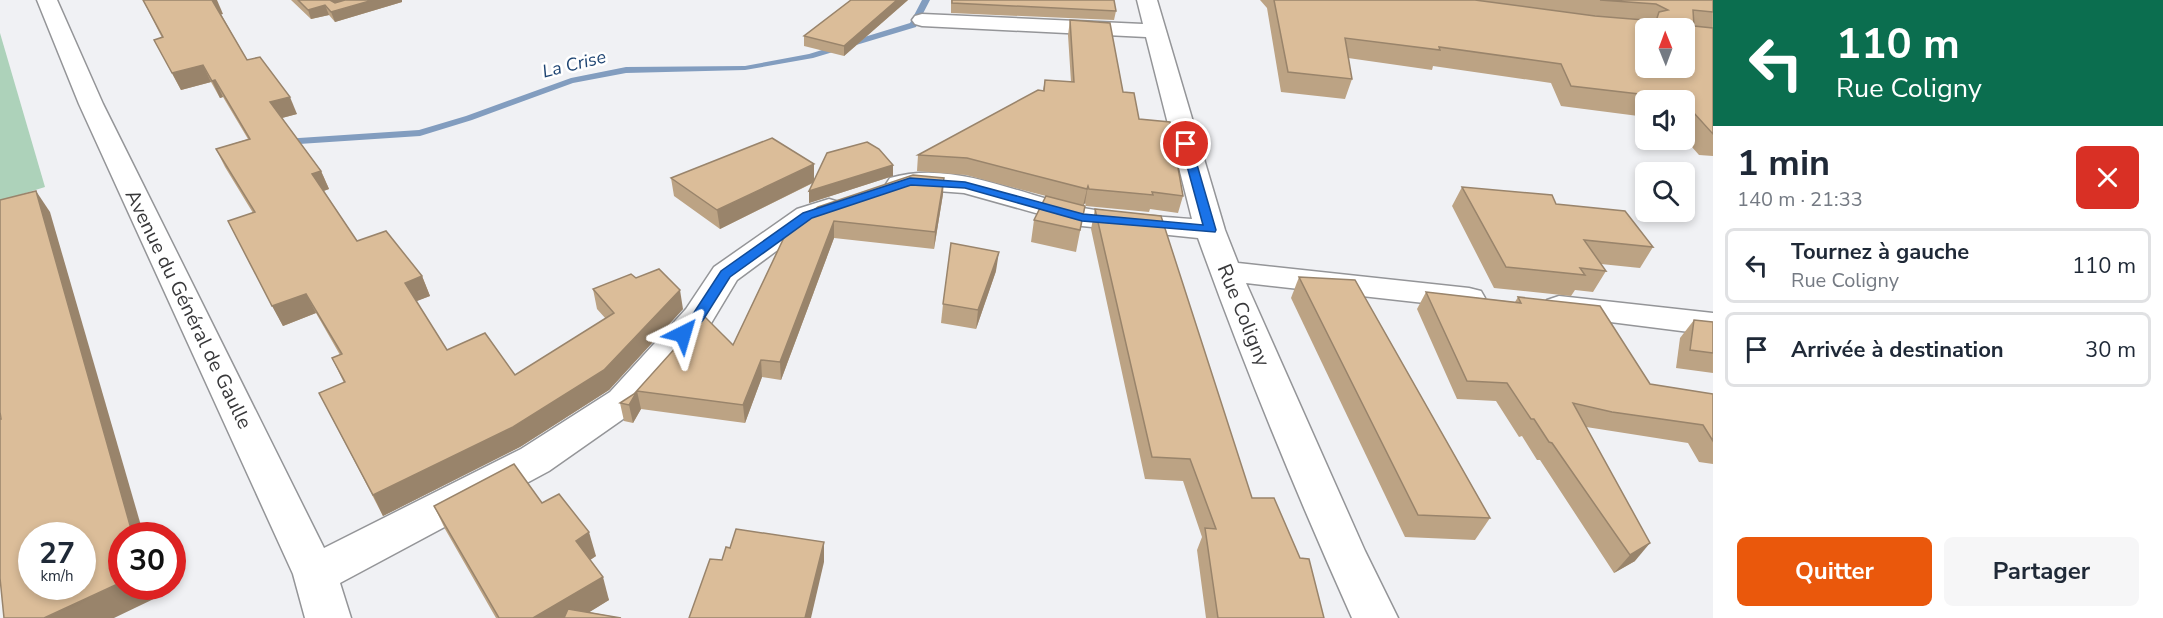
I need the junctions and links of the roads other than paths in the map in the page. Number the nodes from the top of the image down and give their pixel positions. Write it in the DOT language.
graph roads {
  1 [pos="47,0"];
  2 [pos="1147,0"];
  3 [pos="922,20"];
  4 [pos="1156,31"];
  5 [pos="1210,230"];
  6 [pos="1227,271"];
  7 [pos="1499,301"];
  8 [pos="1535,305"];
  9 [pos="1713,324"];
  10 [pos="315,574"];
  11 [pos="328,618"];
  12 [pos="1375,618"];
  1 -- 10 [label="street, Avenue du Général de Gaulle"];
  2 -- 4 [label="street, Rue Coligny"];
  3 -- 4 [label="street"];
  4 -- 5 [label="street, Rue Coligny"];
  5 -- 6 [label="street, Rue Coligny"];
  5 -- 10 [label="street"];
  6 -- 7 [label="street"];
  6 -- 12 [label="street, Rue Coligny"];
  8 -- 9 [label="street"];
  10 -- 11 [label="street, Avenue du Général de Gaulle"];
}
